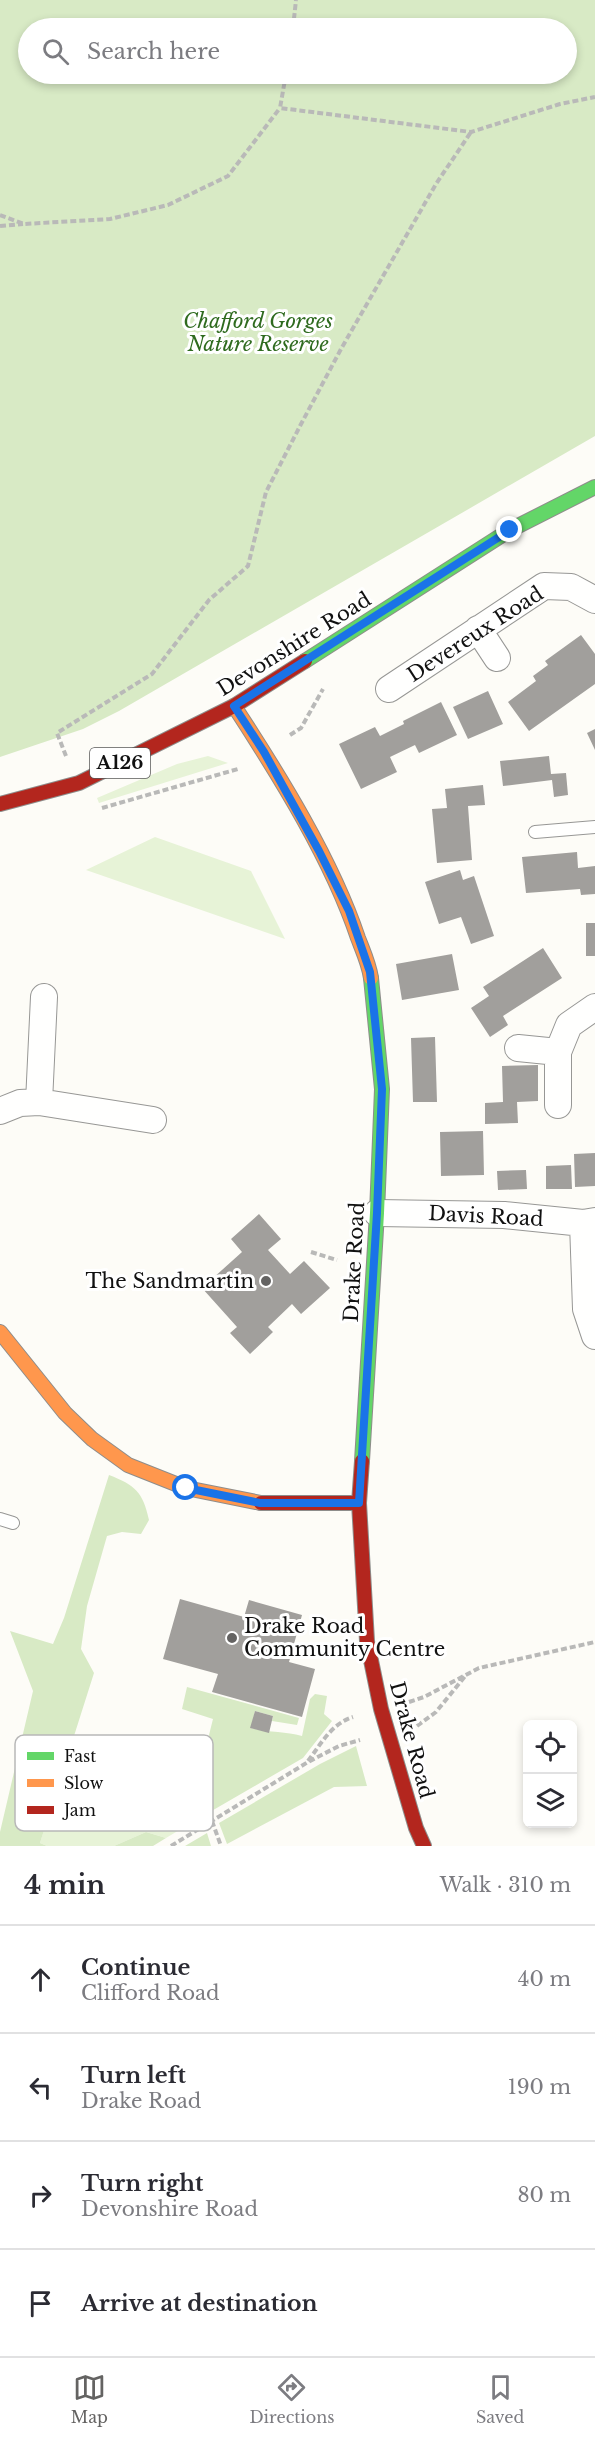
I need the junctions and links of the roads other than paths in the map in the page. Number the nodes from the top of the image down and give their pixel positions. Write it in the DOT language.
graph roads {
  1 [pos="595,487"];
  2 [pos="593,596"];
  3 [pos="478,629"];
  4 [pos="497,658"];
  5 [pos="389,689"];
  6 [pos="234,706"];
  7 [pos="0,804"];
  8 [pos="595,827"];
  9 [pos="535,832"];
  10 [pos="44,997"];
  11 [pos="595,1007"];
  12 [pos="518,1048"];
  13 [pos="558,1052"];
  14 [pos="39,1102"];
  15 [pos="558,1105"];
  16 [pos="0,1111"];
  17 [pos="153,1120"];
  18 [pos="377,1213"];
  19 [pos="589,1222"];
  20 [pos="0,1332"];
  21 [pos="595,1336"];
  22 [pos="9,1360"];
  23 [pos="359,1503"];
  24 [pos="0,1519"];
  25 [pos="13,1523"];
  26 [pos="424,1846"];
  1 -- 6 [label="street, Devonshire Road / A126"];
  2 -- 3 [label="street, Devereux Road"];
  3 -- 4 [label="street"];
  3 -- 5 [label="street, Devereux Road"];
  6 -- 7 [label="street, Devonshire Road / A126"];
  6 -- 18 [label="street, Drake Road"];
  8 -- 9 [label="lane"];
  10 -- 14 [label="street"];
  11 -- 13 [label="street"];
  12 -- 13 [label="street"];
  13 -- 15 [label="street"];
  14 -- 16 [label="street"];
  14 -- 17 [label="street"];
  18 -- 19 [label="street, Davis Road"];
  18 -- 23 [label="street, Drake Road"];
  19 -- 21 [label="street"];
  20 -- 22 [label="street"];
  22 -- 23 [label="street"];
  23 -- 26 [label="street, Drake Road"];
  24 -- 25 [label="lane"];
}
